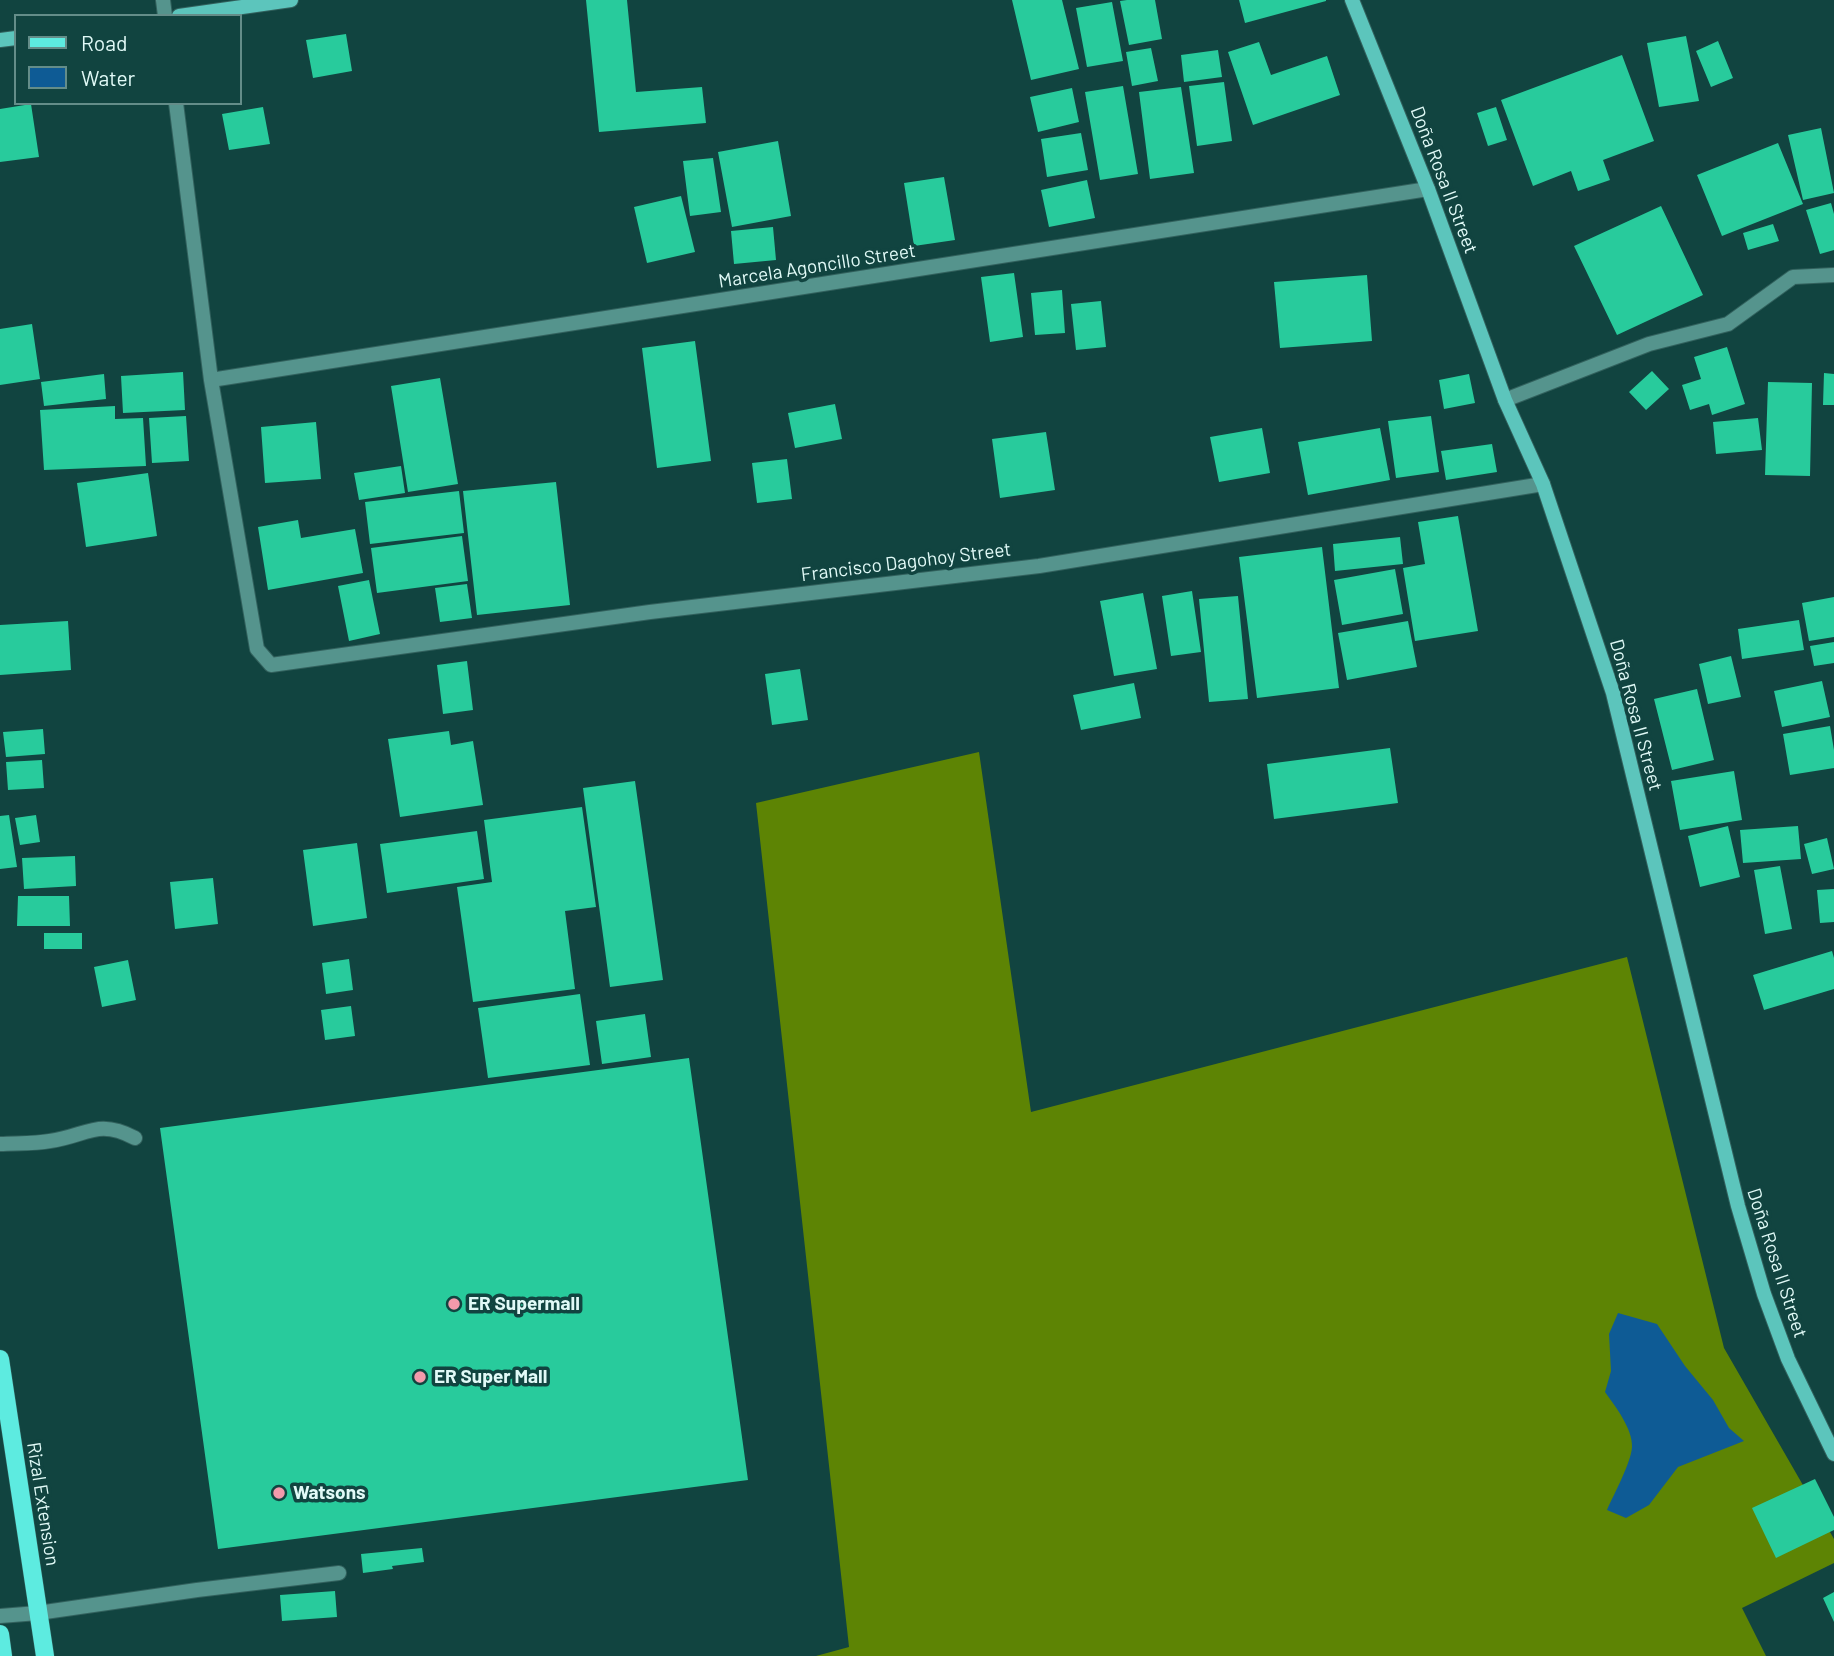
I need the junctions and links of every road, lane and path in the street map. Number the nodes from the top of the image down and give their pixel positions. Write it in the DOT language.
graph roads {
  1 [pos="291,0"];
  2 [pos="1352,0"];
  3 [pos="193,14"];
  4 [pos="176,105"];
  5 [pos="1428,189"];
  6 [pos="1834,275"];
  7 [pos="211,380"];
  8 [pos="1505,400"];
  9 [pos="1543,484"];
  10 [pos="135,1138"];
  11 [pos="0,1144"];
  12 [pos="0,1359"];
  13 [pos="1834,1454"];
  14 [pos="339,1573"];
  15 [pos="38,1613"];
  16 [pos="0,1616"];
  17 [pos="0,1634"];
  18 [pos="3,1656"];
  19 [pos="45,1656"];
  1 -- 3 [label="main road"];
  2 -- 5 [label="main road, Doña Rosa II Street"];
  4 -- 7 [label="street"];
  5 -- 7 [label="street, Marcela Agoncillo Street"];
  5 -- 8 [label="main road, Doña Rosa II Street"];
  6 -- 8 [label="street"];
  7 -- 9 [label="street, Francisco Dagohoy Street"];
  8 -- 9 [label="main road, Doña Rosa II Street"];
  9 -- 13 [label="main road, Doña Rosa II Street"];
  10 -- 11 [label="street"];
  12 -- 15 [label="main road, Rizal Extension"];
  14 -- 15 [label="street"];
  15 -- 16 [label="street"];
  15 -- 19 [label="main road, Rizal Extension"];
  17 -- 18 [label="main road"];
}
